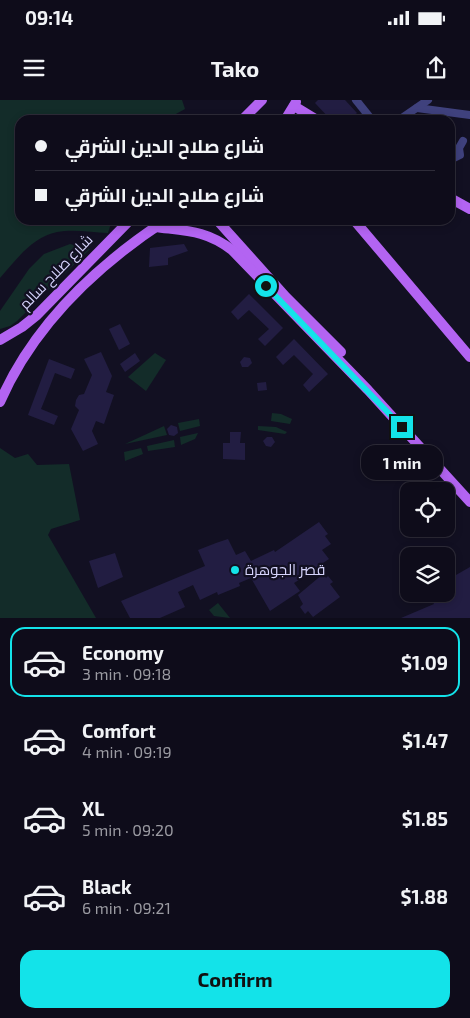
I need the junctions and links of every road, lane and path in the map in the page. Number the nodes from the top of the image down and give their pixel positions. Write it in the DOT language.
graph roads {
  1 [pos="261,100"];
  2 [pos="356,100"];
  3 [pos="428,100"];
  4 [pos="295,103"];
  5 [pos="417,108"];
  6 [pos="469,114"];
  7 [pos="247,115"];
  8 [pos="288,115"];
  9 [pos="309,115"];
  10 [pos="368,115"];
  11 [pos="406,115"];
  12 [pos="463,141"];
  13 [pos="455,158"];
  14 [pos="455,201"];
  15 [pos="470,209"];
  16 [pos="125,225"];
  17 [pos="158,225"];
  18 [pos="222,225"];
  19 [pos="358,225"];
  20 [pos="155,227"];
  21 [pos="0,340"];
  22 [pos="470,356"];
  23 [pos="0,402"];
  24 [pos="470,493"];
  25 [pos="470,502"];
  1 -- 7 [label="main road"];
  2 -- 10 [label="street"];
  3 -- 5 [label="street"];
  4 -- 8 [label="main road"];
  4 -- 9 [label="main road"];
  5 -- 6 [label="street"];
  5 -- 11 [label="street"];
  12 -- 13 [label="street"];
  14 -- 15 [label="main road"];
  16 -- 21 [label="main road, شارع صلاح سالم"];
  17 -- 20 [label="main road, شارع صلاح سالم"];
  18 -- 24 [label="main road"];
  19 -- 22 [label="main road"];
  20 -- 23 [label="main road, شارع صلاح سالم"];
  20 -- 25 [label="main road"];
}
